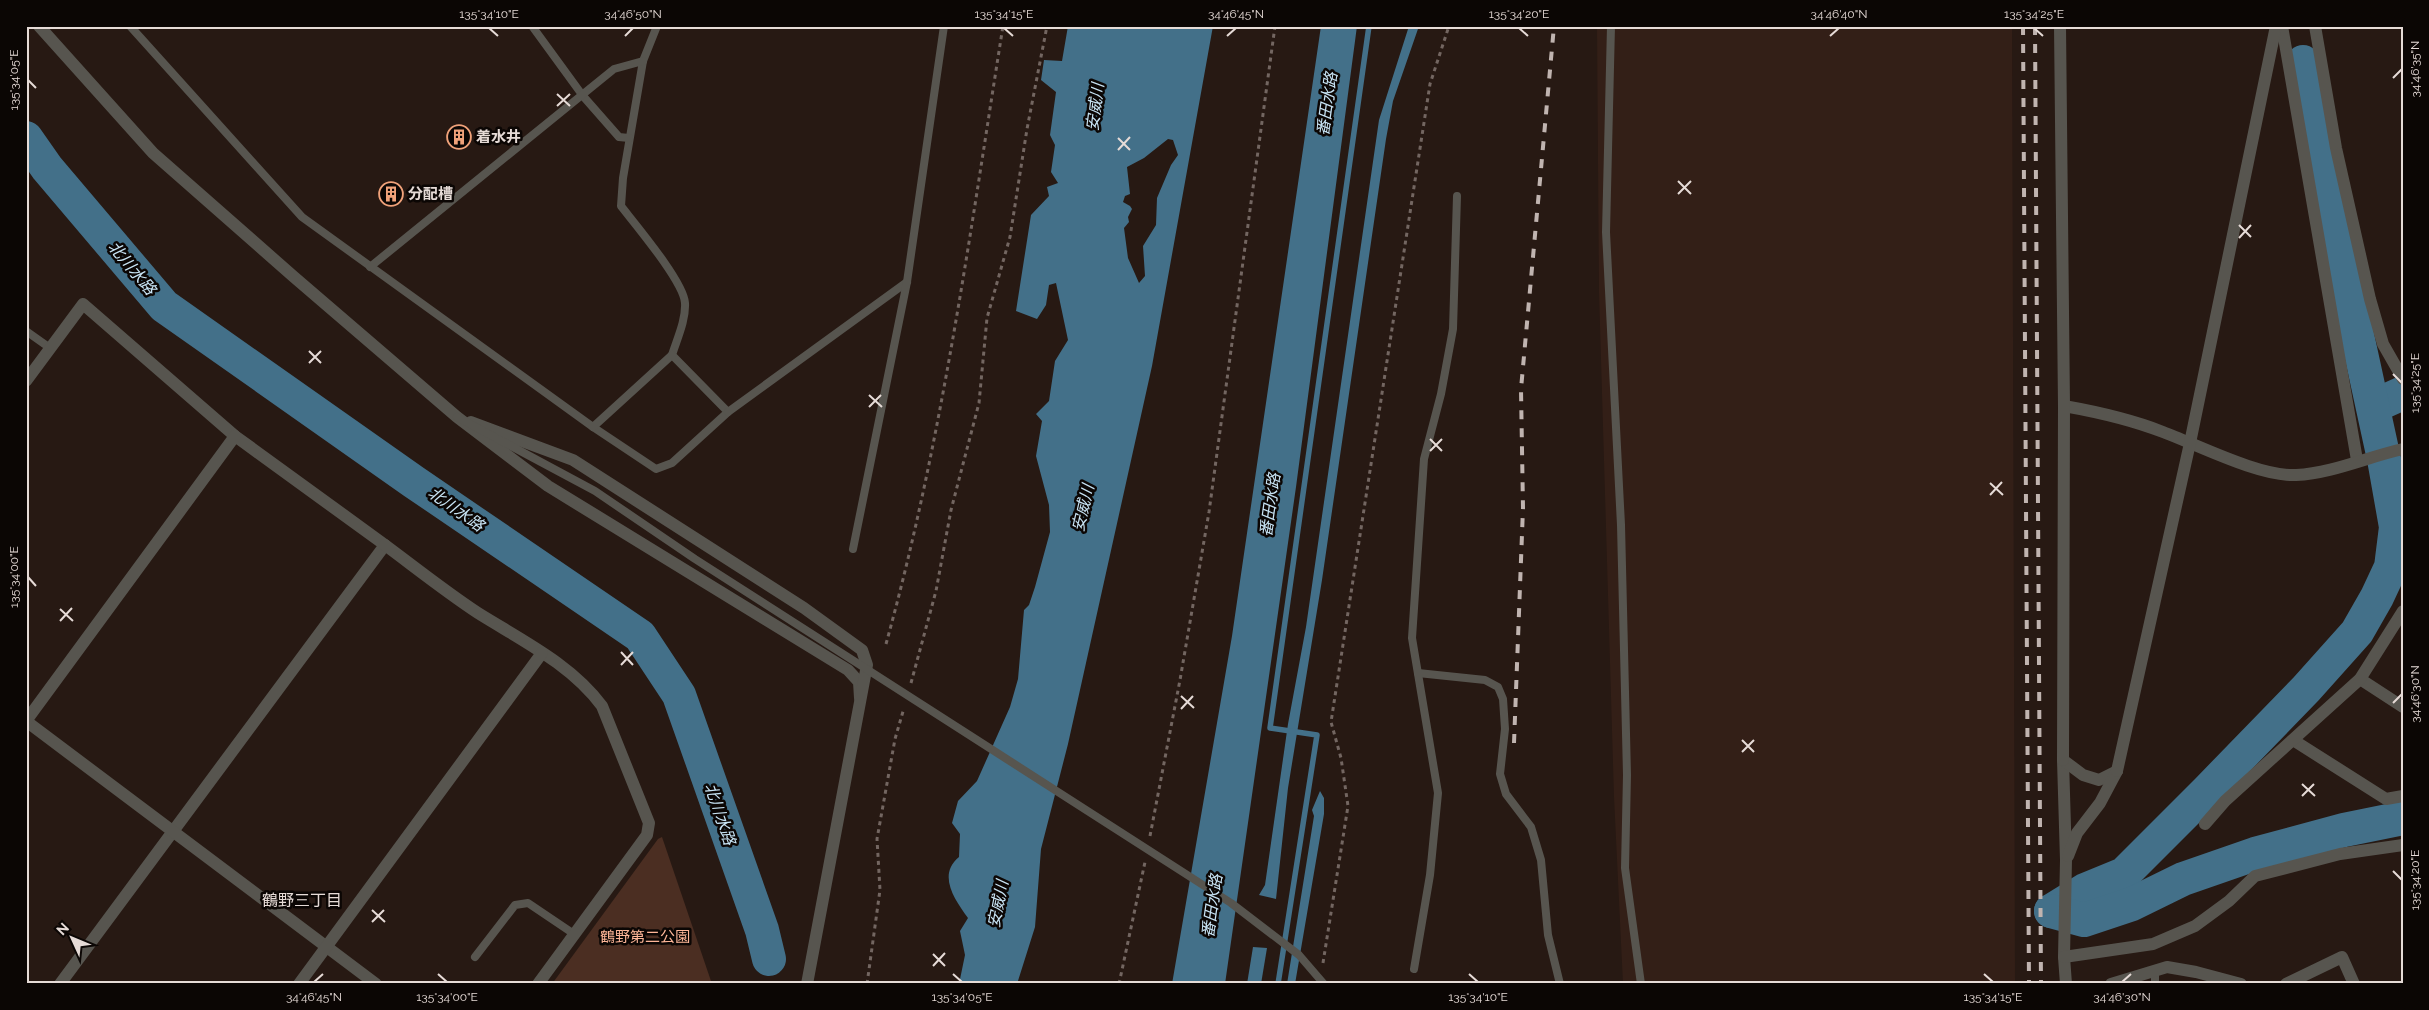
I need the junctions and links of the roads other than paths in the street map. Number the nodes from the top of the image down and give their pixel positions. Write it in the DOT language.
graph roads {
  1 [pos="39,26"];
  2 [pos="130,26"];
  3 [pos="532,26"];
  4 [pos="657,26"];
  5 [pos="944,26"];
  6 [pos="1610,26"];
  7 [pos="2060,26"];
  8 [pos="2276,26"];
  9 [pos="2282,26"];
  10 [pos="2315,26"];
  11 [pos="642,61"];
  12 [pos="583,96"];
  13 [pos="629,138"];
  14 [pos="1457,196"];
  15 [pos="370,267"];
  16 [pos="907,282"];
  17 [pos="26,330"];
  18 [pos="50,348"];
  19 [pos="672,356"];
  20 [pos="2403,379"];
  21 [pos="26,381"];
  22 [pos="2064,406"];
  23 [pos="728,412"];
  24 [pos="457,417"];
  25 [pos="593,427"];
  26 [pos="235,436"];
  27 [pos="2190,443"];
  28 [pos="2402,449"];
  29 [pos="2362,459"];
  30 [pos="386,545"];
  31 [pos="853,549"];
  32 [pos="2403,611"];
  33 [pos="542,653"];
  34 [pos="1418,673"];
  35 [pos="2360,680"];
  36 [pos="860,698"];
  37 [pos="2403,707"];
  38 [pos="26,721"];
  39 [pos="2293,740"];
  40 [pos="2063,760"];
  41 [pos="2118,770"];
  42 [pos="2403,796"];
  43 [pos="2205,824"];
  44 [pos="173,831"];
  45 [pos="2403,845"];
  46 [pos="2065,867"];
  47 [pos="574,934"];
  48 [pos="326,946"];
  49 [pos="475,957"];
  50 [pos="2064,957"];
  51 [pos="1414,969"];
  52 [pos="2155,971"];
  53 [pos="60,984"];
  54 [pos="299,984"];
  55 [pos="376,984"];
  56 [pos="538,984"];
  57 [pos="807,984"];
  58 [pos="1324,984"];
  59 [pos="1560,984"];
  60 [pos="1641,984"];
  61 [pos="2066,984"];
  62 [pos="2111,984"];
  63 [pos="2155,984"];
  64 [pos="2241,984"];
  65 [pos="2286,984"];
  66 [pos="2354,984"];
  1 -- 24 [label="street"];
  2 -- 15 [label="lane"];
  3 -- 12 [label="lane"];
  4 -- 11 [label="lane"];
  5 -- 16 [label="lane"];
  6 -- 60 [label="lane"];
  7 -- 22 [label="street"];
  8 -- 27 [label="street"];
  9 -- 29 [label="street"];
  10 -- 20 [label="street"];
  11 -- 12 [label="lane"];
  11 -- 13 [label="lane"];
  12 -- 13 [label="lane"];
  12 -- 15 [label="lane"];
  13 -- 19 [label="lane"];
  14 -- 34 [label="lane"];
  15 -- 25 [label="lane"];
  16 -- 23 [label="lane"];
  16 -- 31 [label="lane"];
  17 -- 18 [label="lane"];
  18 -- 21 [label="street"];
  18 -- 26 [label="street"];
  19 -- 23 [label="lane"];
  19 -- 25 [label="lane"];
  22 -- 27 [label="street"];
  22 -- 40 [label="street"];
  23 -- 25 [label="lane"];
  24 -- 36 [label="street"];
  24 -- 36 [label="street"];
  24 -- 58 [label="lane, bridge"];
  26 -- 30 [label="street"];
  26 -- 38 [label="street"];
  27 -- 29 [label="street"];
  27 -- 41 [label="street"];
  28 -- 29 [label="street"];
  30 -- 33 [label="street"];
  30 -- 44 [label="street"];
  32 -- 35 [label="street"];
  33 -- 47 [label="street"];
  33 -- 48 [label="street"];
  34 -- 51 [label="lane"];
  34 -- 59 [label="lane"];
  35 -- 37 [label="street"];
  35 -- 39 [label="street"];
  36 -- 57 [label="street"];
  38 -- 44 [label="street"];
  39 -- 42 [label="street"];
  39 -- 43 [label="street"];
  40 -- 41 [label="street"];
  40 -- 46 [label="street"];
  41 -- 46 [label="street"];
  44 -- 48 [label="street"];
  44 -- 53 [label="street"];
  45 -- 50 [label="street"];
  46 -- 50 [label="street"];
  47 -- 49 [label="lane"];
  47 -- 56 [label="street"];
  48 -- 54 [label="street"];
  48 -- 55 [label="street"];
  50 -- 61 [label="street"];
  52 -- 62 [label="street"];
  52 -- 63 [label="lane"];
  52 -- 64 [label="street"];
  65 -- 66 [label="street"];
}
